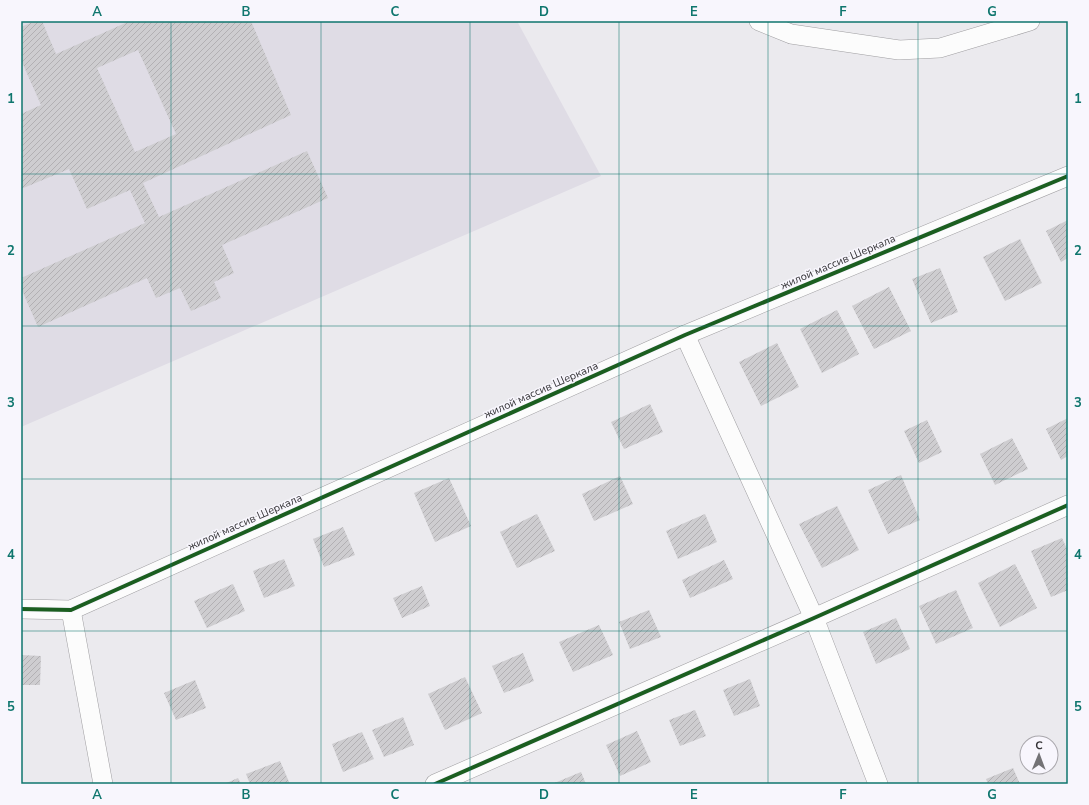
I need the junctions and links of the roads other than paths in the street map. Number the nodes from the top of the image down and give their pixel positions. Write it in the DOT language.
graph roads {
  1 [pos="759,21"];
  2 [pos="1030,21"];
  3 [pos="1068,176"];
  4 [pos="685,335"];
  5 [pos="1068,505"];
  6 [pos="21,609"];
  7 [pos="71,610"];
  8 [pos="814,618"];
  9 [pos="103,784"];
  10 [pos="435,784"];
  11 [pos="878,784"];
  1 -- 2 [label="street"];
  3 -- 4 [label="street, жилой массив Шеркала"];
  4 -- 7 [label="street, жилой массив Шеркала"];
  4 -- 8 [label="street"];
  5 -- 8 [label="street"];
  6 -- 7 [label="street, жилой массив Шеркала"];
  7 -- 9 [label="street"];
  8 -- 10 [label="street"];
  8 -- 11 [label="street"];
}
